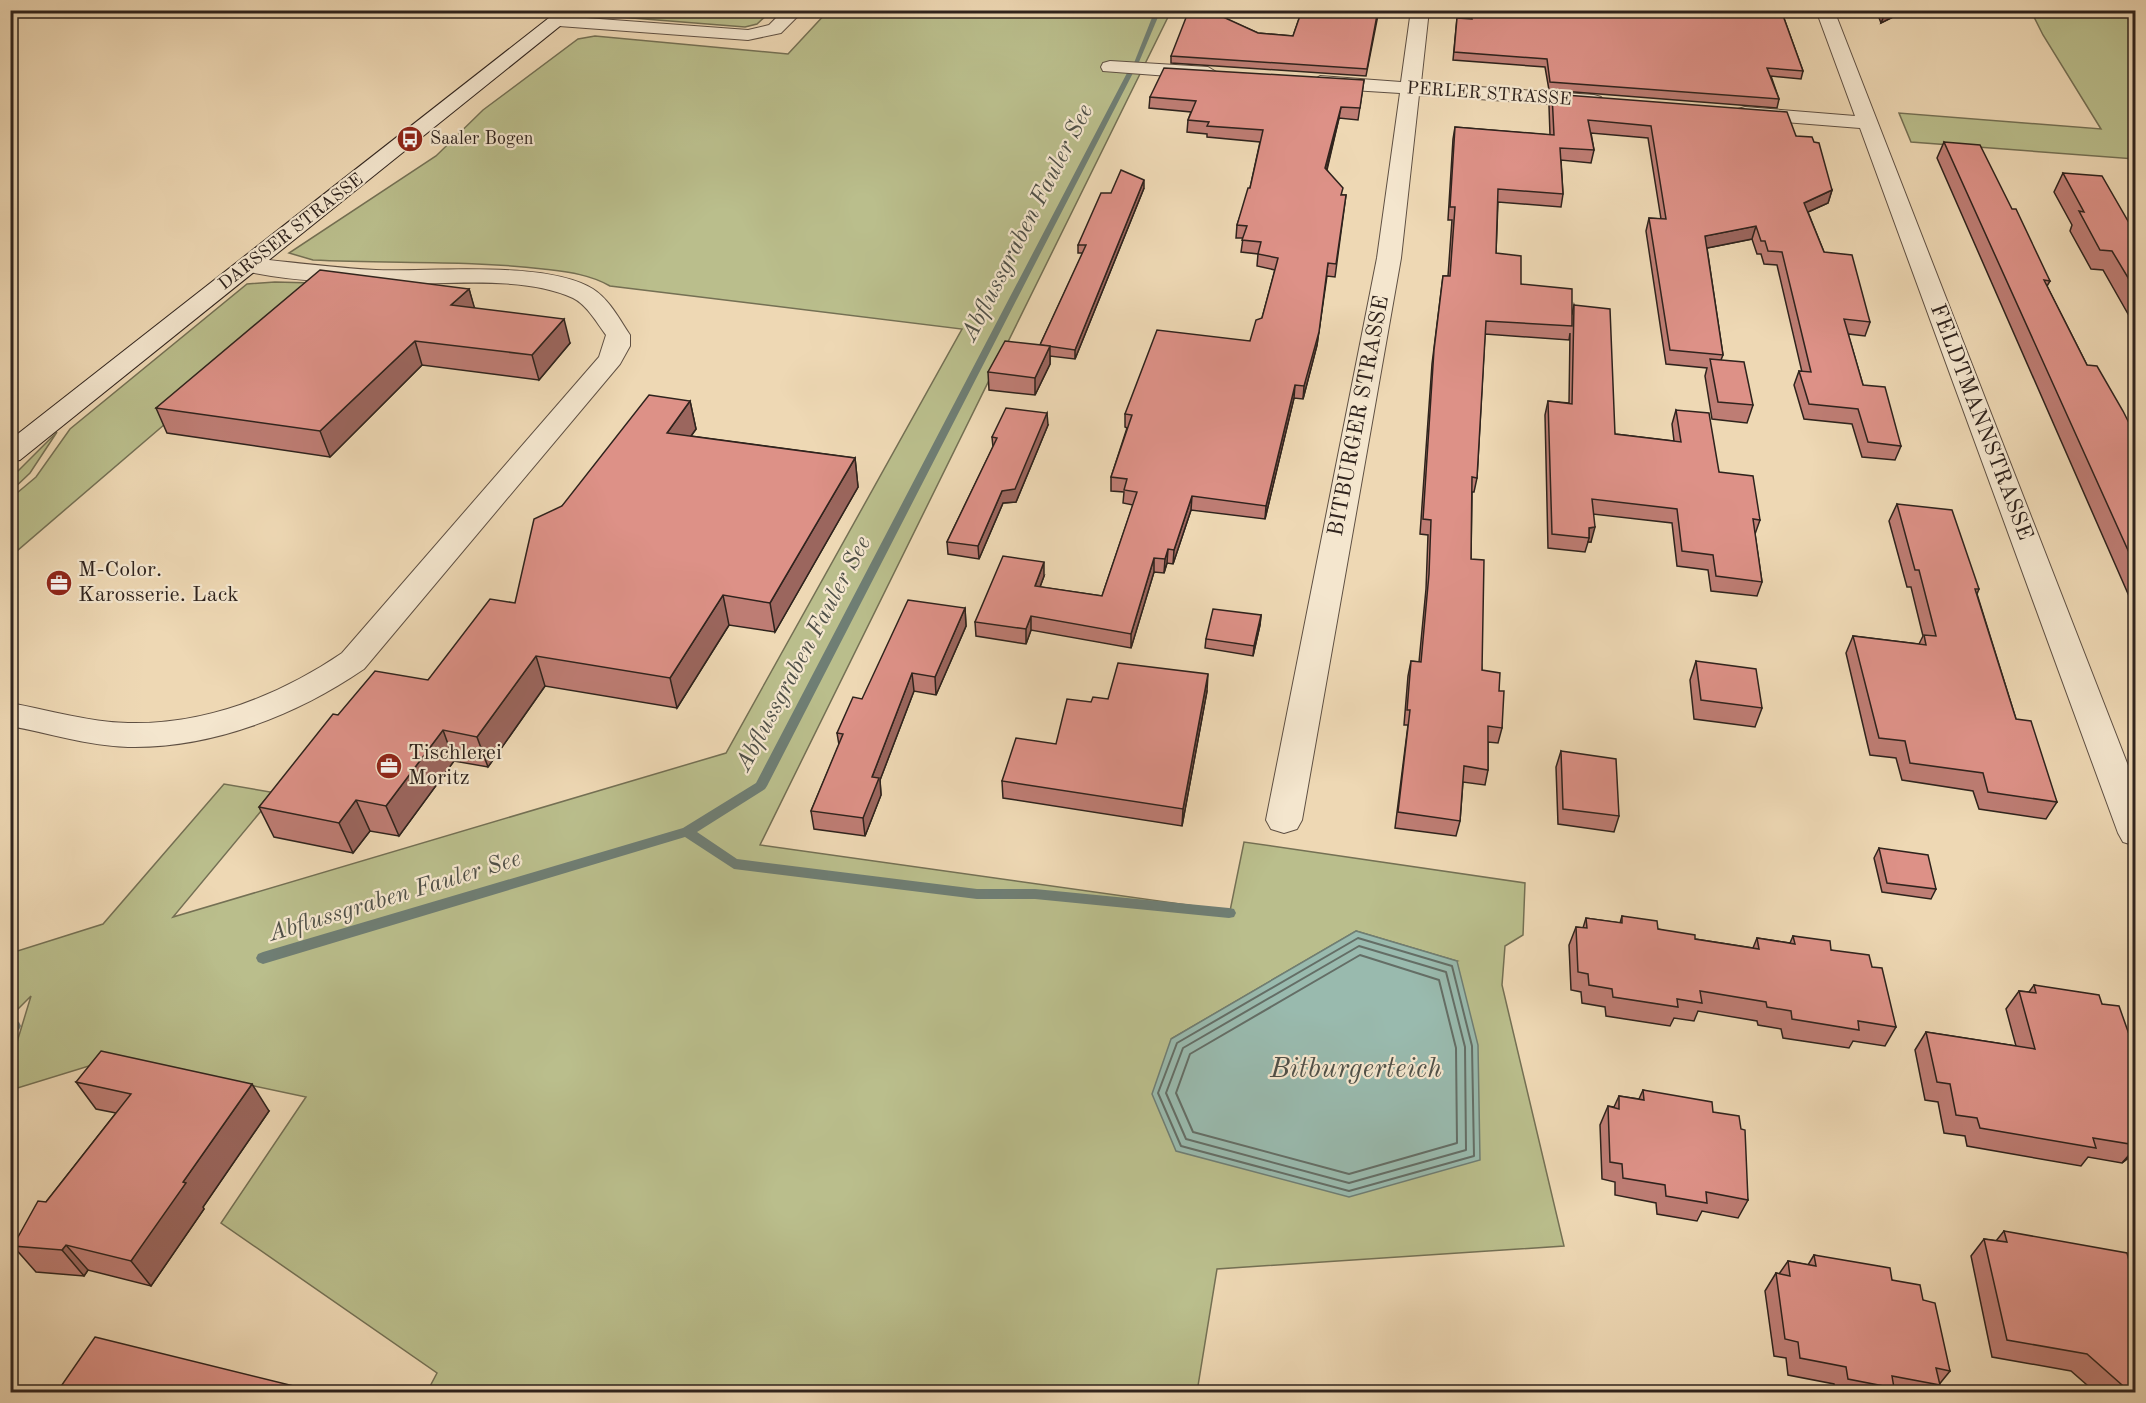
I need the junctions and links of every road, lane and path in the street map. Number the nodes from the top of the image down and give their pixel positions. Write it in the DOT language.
graph roads {
  1 [pos="795,10"];
  2 [pos="1420,10"];
  3 [pos="1825,10"];
  4 [pos="565,16"];
  5 [pos="1110,67"];
  6 [pos="1228,75"];
  7 [pos="1296,80"];
  8 [pos="1410,89"];
  9 [pos="1617,103"];
  10 [pos="1722,111"];
  11 [pos="1868,123"];
  12 [pos="249,265"];
  13 [pos="10,454"];
  14 [pos="10,714"];
  15 [pos="1284,820"];
  16 [pos="2136,833"];
  1 -- 4 [label="street"];
  2 -- 8 [label="street, BITBURGER STRASSE"];
  3 -- 11 [label="street, FELDTMANNSTRASSE"];
  4 -- 12 [label="street, DARSSER STRASSE"];
  5 -- 6 [label="street"];
  7 -- 8 [label="street, PERLER STRASSE"];
  8 -- 9 [label="street, PERLER STRASSE"];
  8 -- 15 [label="street, BITBURGER STRASSE"];
  10 -- 11 [label="street"];
  11 -- 16 [label="street, FELDTMANNSTRASSE"];
  12 -- 13 [label="street, DARSSER STRASSE"];
  12 -- 14 [label="street"];
}
